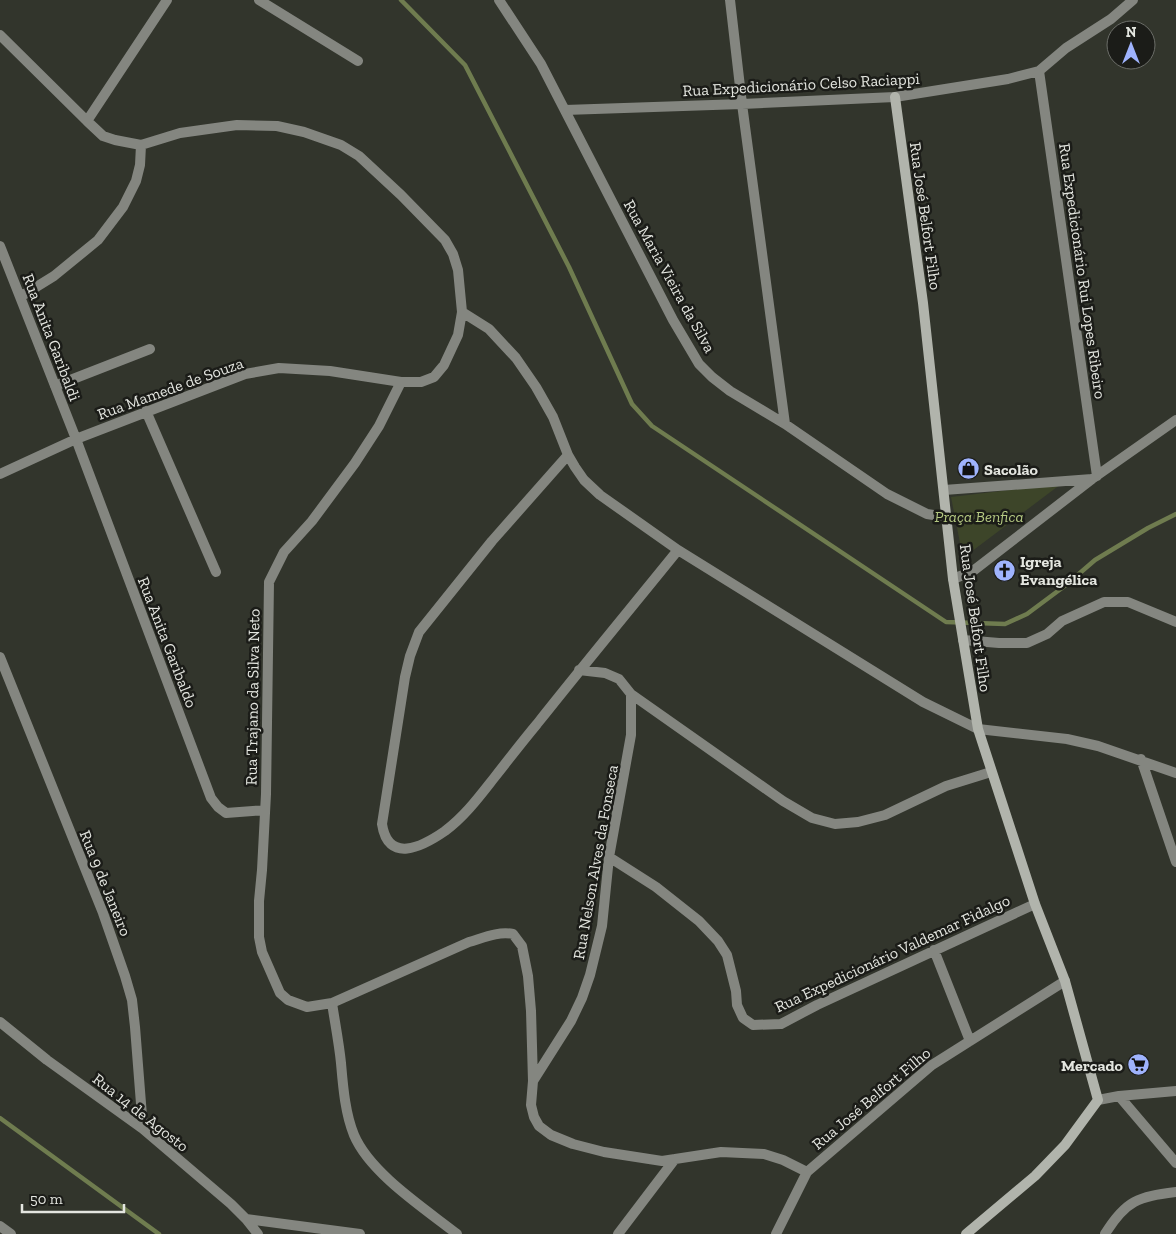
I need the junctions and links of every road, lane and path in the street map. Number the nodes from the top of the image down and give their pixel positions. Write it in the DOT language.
graph roads {
  1 [pos="167,0"];
  2 [pos="259,0"];
  3 [pos="499,0"];
  4 [pos="730,0"];
  5 [pos="1133,0"];
  6 [pos="0,36"];
  7 [pos="358,61"];
  8 [pos="1039,71"];
  9 [pos="895,97"];
  10 [pos="742,104"];
  11 [pos="565,110"];
  12 [pos="87,121"];
  13 [pos="140,145"];
  14 [pos="0,246"];
  15 [pos="20,297"];
  16 [pos="462,312"];
  17 [pos="150,349"];
  18 [pos="401,382"];
  19 [pos="55,386"];
  20 [pos="146,411"];
  21 [pos="1176,420"];
  22 [pos="785,424"];
  23 [pos="76,439"];
  24 [pos="568,455"];
  25 [pos="0,474"];
  26 [pos="1094,477"];
  27 [pos="944,490"];
  28 [pos="946,517"];
  29 [pos="678,550"];
  30 [pos="216,572"];
  31 [pos="953,579"];
  32 [pos="1176,622"];
  33 [pos="963,640"];
  34 [pos="0,657"];
  35 [pos="579,670"];
  36 [pos="631,694"];
  37 [pos="978,729"];
  38 [pos="1141,760"];
  39 [pos="991,772"];
  40 [pos="1176,773"];
  41 [pos="265,810"];
  42 [pos="609,857"];
  43 [pos="1176,862"];
  44 [pos="1035,904"];
  45 [pos="934,950"];
  46 [pos="1066,981"];
  47 [pos="332,1003"];
  48 [pos="0,1022"];
  49 [pos="970,1041"];
  50 [pos="533,1081"];
  51 [pos="1176,1091"];
  52 [pos="1119,1096"];
  53 [pos="1098,1100"];
  54 [pos="143,1129"];
  55 [pos="675,1159"];
  56 [pos="1176,1163"];
  57 [pos="807,1172"];
  58 [pos="1176,1192"];
  59 [pos="246,1219"];
  60 [pos="0,1226"];
  61 [pos="11,1234"];
  62 [pos="258,1234"];
  63 [pos="360,1234"];
  64 [pos="457,1234"];
  65 [pos="618,1234"];
  66 [pos="776,1234"];
  67 [pos="966,1234"];
  68 [pos="1105,1234"];
  1 -- 12 [label="street"];
  2 -- 7 [label="street"];
  3 -- 11 [label="street, Rua Maria Vieira da Silva"];
  4 -- 10 [label="street"];
  5 -- 8 [label="street, Rua Expedicionário Celso Raciappi"];
  6 -- 12 [label="street"];
  8 -- 9 [label="street, Rua Expedicionário Celso Raciappi"];
  8 -- 26 [label="street, Rua Expedicionário Rui Lopes Ribeiro"];
  9 -- 10 [label="street, Rua Expedicionário Celso Raciappi"];
  9 -- 27 [label="street, Rua José Belfort Filho"];
  10 -- 11 [label="street, Rua Expedicionário Celso Raciappi"];
  10 -- 22 [label="street"];
  11 -- 22 [label="street, Rua Maria Vieira da Silva"];
  12 -- 13 [label="street"];
  13 -- 15 [label="street"];
  13 -- 16 [label="street, Rua Mamede de Souza"];
  14 -- 15 [label="street, Rua Anita Garibaldi"];
  15 -- 19 [label="street, Rua Anita Garibaldi"];
  16 -- 18 [label="street, Rua Mamede de Souza"];
  16 -- 24 [label="street"];
  17 -- 19 [label="street"];
  18 -- 20 [label="street, Rua Mamede de Souza"];
  18 -- 41 [label="street, Rua Trajano da Silva Neto"];
  19 -- 23 [label="street, Rua Anita Garibaldi"];
  20 -- 23 [label="street, Rua Mamede de Souza"];
  20 -- 30 [label="street"];
  21 -- 26 [label="street"];
  22 -- 28 [label="street, Rua Maria Vieira da Silva"];
  23 -- 25 [label="street, Rua Mamede de Souza"];
  23 -- 41 [label="street, Rua Anita Garibaldo"];
  24 -- 29 [label="street"];
  24 -- 35 [label="street"];
  26 -- 27 [label="street"];
  26 -- 31 [label="street"];
  27 -- 28 [label="street, Rua José Belfort Filho"];
  28 -- 31 [label="street, Rua José Belfort Filho"];
  29 -- 35 [label="street"];
  29 -- 37 [label="street"];
  31 -- 33 [label="street, Rua José Belfort Filho"];
  32 -- 33 [label="street"];
  33 -- 37 [label="street, Rua José Belfort Filho"];
  34 -- 54 [label="street, Rua 9 de Janeiro"];
  35 -- 36 [label="street"];
  36 -- 39 [label="street"];
  36 -- 42 [label="street, Rua Nelson Alves da Fonseca"];
  37 -- 38 [label="street"];
  37 -- 39 [label="street, Rua José Belfort Filho"];
  38 -- 40 [label="street"];
  38 -- 43 [label="street"];
  39 -- 44 [label="street, Rua José Belfort Filho"];
  41 -- 47 [label="street, Rua Trajano da Silva Neto"];
  42 -- 45 [label="street, Rua Expedicionário Valdemar Fidalgo"];
  42 -- 50 [label="street, Rua Nelson Alves da Fonseca"];
  44 -- 45 [label="street, Rua Expedicionário Valdemar Fidalgo"];
  44 -- 46 [label="street, Rua José Belfort Filho"];
  45 -- 49 [label="street"];
  46 -- 49 [label="street, Rua José Belfort Filho"];
  46 -- 53 [label="street, Rua José Belfort Filho"];
  47 -- 50 [label="street, Rua Nelson Alves da Fonseca"];
  47 -- 64 [label="street"];
  48 -- 54 [label="street, Rua 14 de Agosto"];
  49 -- 57 [label="street, Rua José Belfort Filho"];
  50 -- 55 [label="street, Rua Nelson Alves da Fonseca"];
  51 -- 52 [label="street"];
  52 -- 53 [label="street"];
  52 -- 56 [label="street"];
  53 -- 67 [label="street"];
  54 -- 59 [label="street, Rua 14 de Agosto"];
  55 -- 57 [label="street, Rua Nelson Alves da Fonseca"];
  55 -- 65 [label="street"];
  57 -- 66 [label="street, Rua José Belfort Filho"];
  58 -- 68 [label="street"];
  59 -- 62 [label="street, Rua 14 de Agosto"];
  59 -- 63 [label="street"];
  60 -- 61 [label="street"];
}
